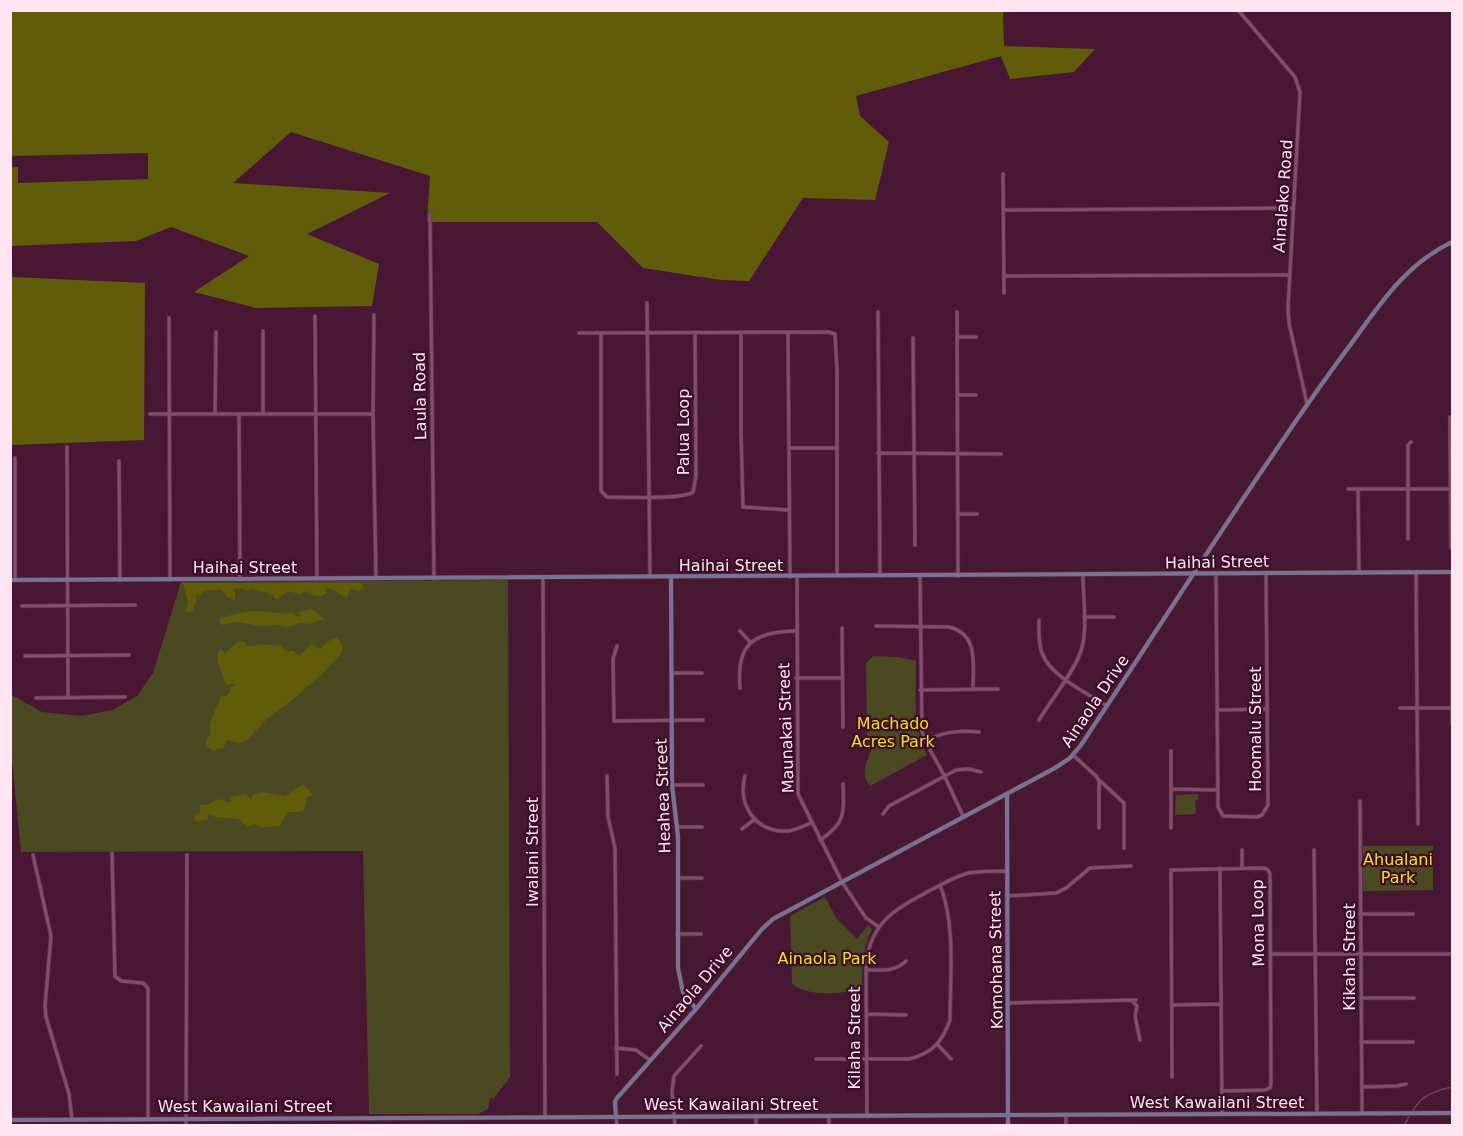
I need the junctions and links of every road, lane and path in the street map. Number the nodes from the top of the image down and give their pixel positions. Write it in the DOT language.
graph roads {
  1 [pos="1238,10"];
  2 [pos="1003,174"];
  3 [pos="1294,208"];
  4 [pos="1003,210"];
  5 [pos="430,214"];
  6 [pos="1452,242"];
  7 [pos="1290,275"];
  8 [pos="1004,276"];
  9 [pos="1004,293"];
  10 [pos="647,303"];
  11 [pos="878,312"];
  12 [pos="957,312"];
  13 [pos="374,315"];
  14 [pos="315,316"];
  15 [pos="169,318"];
  16 [pos="263,331"];
  17 [pos="216,332"];
  18 [pos="579,333"];
  19 [pos="741,333"];
  20 [pos="788,333"];
  21 [pos="600,334"];
  22 [pos="647,334"];
  23 [pos="695,334"];
  24 [pos="957,337"];
  25 [pos="976,337"];
  26 [pos="913,338"];
  27 [pos="957,395"];
  28 [pos="976,395"];
  29 [pos="1307,404"];
  30 [pos="150,414"];
  31 [pos="168,414"];
  32 [pos="215,414"];
  33 [pos="239,414"];
  34 [pos="263,414"];
  35 [pos="315,414"];
  36 [pos="373,414"];
  37 [pos="1450,417"];
  38 [pos="1411,442"];
  39 [pos="67,447"];
  40 [pos="835,447"];
  41 [pos="789,448"];
  42 [pos="878,453"];
  43 [pos="913,454"];
  44 [pos="957,454"];
  45 [pos="1001,454"];
  46 [pos="15,458"];
  47 [pos="119,461"];
  48 [pos="1348,489"];
  49 [pos="1358,489"];
  50 [pos="1408,489"];
  51 [pos="1451,489"];
  52 [pos="649,497"];
  53 [pos="790,510"];
  54 [pos="958,514"];
  55 [pos="977,514"];
  56 [pos="1408,539"];
  57 [pos="915,545"];
  58 [pos="1451,548"];
  59 [pos="1416,572"];
  60 [pos="1452,572"];
  61 [pos="1359,573"];
  62 [pos="1216,574"];
  63 [pos="1266,574"];
  64 [pos="1083,575"];
  65 [pos="1176,575"];
  66 [pos="1191,575"];
  67 [pos="837,576"];
  68 [pos="880,576"];
  69 [pos="920,576"];
  70 [pos="958,576"];
  71 [pos="650,577"];
  72 [pos="671,577"];
  73 [pos="790,577"];
  74 [pos="796,577"];
  75 [pos="543,578"];
  76 [pos="170,579"];
  77 [pos="240,579"];
  78 [pos="317,579"];
  79 [pos="376,579"];
  80 [pos="434,579"];
  81 [pos="13,580"];
  82 [pos="68,580"];
  83 [pos="120,580"];
  84 [pos="1183,588"];
  85 [pos="135,605"];
  86 [pos="22,606"];
  87 [pos="68,606"];
  88 [pos="1084,617"];
  89 [pos="1114,617"];
  90 [pos="1039,620"];
  91 [pos="876,626"];
  92 [pos="920,626"];
  93 [pos="842,628"];
  94 [pos="795,631"];
  95 [pos="740,632"];
  96 [pos="751,642"];
  97 [pos="617,646"];
  98 [pos="129,655"];
  99 [pos="25,656"];
  100 [pos="68,656"];
  101 [pos="672,673"];
  102 [pos="702,673"];
  103 [pos="796,678"];
  104 [pos="842,678"];
  105 [pos="1065,678"];
  106 [pos="740,688"];
  107 [pos="973,689"];
  108 [pos="998,689"];
  109 [pos="920,690"];
  110 [pos="68,697"];
  111 [pos="125,697"];
  112 [pos="36,698"];
  113 [pos="1107,706"];
  114 [pos="1400,708"];
  115 [pos="1417,708"];
  116 [pos="1452,708"];
  117 [pos="1217,710"];
  118 [pos="1267,710"];
  119 [pos="703,720"];
  120 [pos="1039,720"];
  121 [pos="672,721"];
  122 [pos="1452,724"];
  123 [pos="843,727"];
  124 [pos="979,732"];
  125 [pos="925,741"];
  126 [pos="1171,751"];
  127 [pos="1073,755"];
  128 [pos="981,772"];
  129 [pos="944,775"];
  130 [pos="607,776"];
  131 [pos="745,776"];
  132 [pos="1097,778"];
  133 [pos="843,784"];
  134 [pos="672,785"];
  135 [pos="703,785"];
  136 [pos="1171,789"];
  137 [pos="1217,790"];
  138 [pos="1007,795"];
  139 [pos="1360,801"];
  140 [pos="883,814"];
  141 [pos="963,816"];
  142 [pos="755,819"];
  143 [pos="811,823"];
  144 [pos="1418,824"];
  145 [pos="677,827"];
  146 [pos="702,827"];
  147 [pos="1099,828"];
  148 [pos="1171,828"];
  149 [pos="742,830"];
  150 [pos="820,840"];
  151 [pos="1124,848"];
  152 [pos="1242,850"];
  153 [pos="1314,850"];
  154 [pos="112,853"];
  155 [pos="33,855"];
  156 [pos="186,855"];
  157 [pos="1131,866"];
  158 [pos="1242,867"];
  159 [pos="1220,868"];
  160 [pos="1007,871"];
  161 [pos="678,878"];
  162 [pos="702,878"];
  163 [pos="842,882"];
  164 [pos="940,885"];
  165 [pos="1007,896"];
  166 [pos="1360,914"];
  167 [pos="1413,914"];
  168 [pos="879,927"];
  169 [pos="677,934"];
  170 [pos="701,934"];
  171 [pos="1271,954"];
  172 [pos="1316,954"];
  173 [pos="1360,954"];
  174 [pos="1452,954"];
  175 [pos="906,961"];
  176 [pos="866,970"];
  177 [pos="1414,998"];
  178 [pos="1361,999"];
  179 [pos="1130,1000"];
  180 [pos="1136,1000"];
  181 [pos="1008,1003"];
  182 [pos="1221,1004"];
  183 [pos="1172,1005"];
  184 [pos="696,1008"];
  185 [pos="866,1014"];
  186 [pos="906,1015"];
  187 [pos="1140,1040"];
  188 [pos="1361,1042"];
  189 [pos="1413,1042"];
  190 [pos="701,1046"];
  191 [pos="938,1046"];
  192 [pos="616,1048"];
  193 [pos="816,1059"];
  194 [pos="866,1059"];
  195 [pos="951,1059"];
  196 [pos="650,1060"];
  197 [pos="617,1074"];
  198 [pos="1172,1077"];
  199 [pos="1406,1084"];
  200 [pos="1362,1087"];
  201 [pos="1222,1090"];
  202 [pos="1362,1113"];
  203 [pos="1452,1113"];
  204 [pos="1222,1114"];
  205 [pos="1317,1114"];
  206 [pos="1008,1115"];
  207 [pos="1066,1115"];
  208 [pos="756,1116"];
  209 [pos="829,1116"];
  210 [pos="867,1116"];
  211 [pos="616,1117"];
  212 [pos="674,1117"];
  213 [pos="255,1118"];
  214 [pos="328,1118"];
  215 [pos="401,1118"];
  216 [pos="474,1118"];
  217 [pos="119,1119"];
  218 [pos="148,1119"];
  219 [pos="187,1119"];
  220 [pos="10,1120"];
  221 [pos="72,1120"];
  222 [pos="545,1120"];
  223 [pos="119,1125"];
  224 [pos="186,1125"];
  225 [pos="255,1125"];
  226 [pos="328,1125"];
  227 [pos="401,1125"];
  228 [pos="474,1125"];
  229 [pos="616,1125"];
  230 [pos="675,1125"];
  231 [pos="756,1125"];
  232 [pos="829,1125"];
  233 [pos="1008,1125"];
  234 [pos="1066,1125"];
  1 -- 3 [label="street, Ainalako Road"];
  2 -- 4 [label="street"];
  3 -- 4 [label="street"];
  3 -- 7 [label="street, Ainalako Road"];
  4 -- 8 [label="street"];
  5 -- 80 [label="street, Laula Road"];
  6 -- 29 [label="street, Ainaola Drive"];
  7 -- 8 [label="street"];
  7 -- 29 [label="street, Ainalako Road"];
  8 -- 9 [label="street"];
  10 -- 22 [label="street"];
  11 -- 42 [label="street"];
  12 -- 24 [label="street"];
  13 -- 36 [label="street"];
  14 -- 35 [label="street"];
  15 -- 31 [label="street"];
  16 -- 34 [label="street"];
  17 -- 32 [label="street"];
  18 -- 21 [label="street"];
  19 -- 20 [label="street"];
  19 -- 23 [label="street"];
  19 -- 53 [label="street"];
  20 -- 40 [label="street"];
  20 -- 41 [label="street"];
  21 -- 22 [label="street"];
  21 -- 52 [label="street, Palua Loop"];
  22 -- 23 [label="street"];
  22 -- 52 [label="street"];
  23 -- 52 [label="street, Palua Loop"];
  24 -- 25 [label="street"];
  24 -- 27 [label="street"];
  26 -- 43 [label="street"];
  27 -- 28 [label="street"];
  27 -- 44 [label="street"];
  29 -- 66 [label="street, Ainaola Drive"];
  30 -- 31 [label="street"];
  31 -- 32 [label="street"];
  31 -- 76 [label="street"];
  32 -- 33 [label="street"];
  33 -- 34 [label="street"];
  33 -- 77 [label="street"];
  34 -- 35 [label="street"];
  35 -- 36 [label="street"];
  35 -- 78 [label="street"];
  36 -- 79 [label="street"];
  37 -- 51 [label="street"];
  38 -- 50 [label="street"];
  39 -- 82 [label="street"];
  40 -- 41 [label="street"];
  40 -- 67 [label="street"];
  41 -- 53 [label="street"];
  42 -- 43 [label="street"];
  42 -- 68 [label="street"];
  43 -- 44 [label="street"];
  43 -- 57 [label="street"];
  44 -- 45 [label="street"];
  44 -- 54 [label="street"];
  46 -- 81 [label="street"];
  47 -- 83 [label="street"];
  48 -- 49 [label="street"];
  49 -- 50 [label="street"];
  49 -- 61 [label="street"];
  50 -- 51 [label="street"];
  50 -- 56 [label="street"];
  51 -- 58 [label="street"];
  52 -- 71 [label="street"];
  53 -- 73 [label="street"];
  54 -- 55 [label="street"];
  54 -- 70 [label="street"];
  59 -- 60 [label="street, Haihai Street"];
  59 -- 61 [label="street, Haihai Street"];
  59 -- 115 [label="street"];
  60 -- 116 [label="street"];
  61 -- 63 [label="street, Haihai Street"];
  62 -- 63 [label="street, Haihai Street"];
  62 -- 66 [label="street, Haihai Street"];
  62 -- 117 [label="street, Hoomalu Street"];
  63 -- 118 [label="street, Hoomalu Street"];
  64 -- 65 [label="street, Haihai Street"];
  64 -- 70 [label="street, Haihai Street"];
  64 -- 88 [label="street"];
  65 -- 66 [label="street, Haihai Street"];
  65 -- 84 [label="street"];
  66 -- 84 [label="street, Ainaola Drive"];
  67 -- 68 [label="street, Haihai Street"];
  67 -- 74 [label="street, Haihai Street"];
  68 -- 69 [label="street, Haihai Street"];
  69 -- 70 [label="street, Haihai Street"];
  69 -- 92 [label="street"];
  71 -- 72 [label="street, Haihai Street"];
  71 -- 75 [label="street, Haihai Street"];
  72 -- 73 [label="street, Haihai Street"];
  72 -- 101 [label="street, Heahea Street"];
  73 -- 74 [label="street, Haihai Street"];
  74 -- 94 [label="street, Maunakai Street"];
  75 -- 80 [label="street, Haihai Street"];
  75 -- 222 [label="street, Iwalani Street"];
  76 -- 77 [label="street, Haihai Street"];
  76 -- 83 [label="street, Haihai Street"];
  77 -- 78 [label="street, Haihai Street"];
  78 -- 79 [label="street, Haihai Street"];
  79 -- 80 [label="street, Haihai Street"];
  81 -- 82 [label="street, Haihai Street"];
  82 -- 83 [label="street, Haihai Street"];
  82 -- 87 [label="street"];
  84 -- 113 [label="street, Ainaola Drive"];
  85 -- 87 [label="street"];
  86 -- 87 [label="street"];
  87 -- 100 [label="street"];
  88 -- 89 [label="street"];
  88 -- 105 [label="street"];
  90 -- 105 [label="street"];
  91 -- 92 [label="street"];
  92 -- 107 [label="street"];
  92 -- 109 [label="street"];
  93 -- 104 [label="street"];
  94 -- 96 [label="street"];
  94 -- 103 [label="street, Maunakai Street"];
  95 -- 96 [label="street"];
  96 -- 106 [label="street"];
  97 -- 121 [label="street"];
  98 -- 100 [label="street"];
  99 -- 100 [label="street"];
  100 -- 110 [label="street"];
  101 -- 102 [label="street"];
  101 -- 121 [label="street, Heahea Street"];
  103 -- 104 [label="street"];
  103 -- 143 [label="street, Maunakai Street"];
  104 -- 123 [label="street"];
  105 -- 113 [label="street"];
  105 -- 120 [label="street"];
  107 -- 108 [label="street"];
  107 -- 109 [label="street"];
  109 -- 125 [label="street"];
  110 -- 111 [label="street"];
  110 -- 112 [label="street"];
  113 -- 127 [label="street, Ainaola Drive"];
  114 -- 115 [label="street"];
  115 -- 116 [label="street"];
  115 -- 144 [label="street"];
  116 -- 122 [label="street"];
  117 -- 118 [label="street"];
  117 -- 137 [label="street, Hoomalu Street"];
  118 -- 137 [label="street, Hoomalu Street"];
  119 -- 121 [label="street"];
  121 -- 134 [label="street, Heahea Street"];
  124 -- 125 [label="street"];
  125 -- 129 [label="street"];
  126 -- 136 [label="street"];
  127 -- 132 [label="street"];
  127 -- 138 [label="street, Ainaola Drive"];
  128 -- 129 [label="street"];
  129 -- 140 [label="street"];
  129 -- 141 [label="street"];
  130 -- 192 [label="street"];
  131 -- 142 [label="street"];
  132 -- 147 [label="street"];
  132 -- 151 [label="street"];
  133 -- 150 [label="street"];
  134 -- 135 [label="street"];
  134 -- 145 [label="street, Heahea Street"];
  136 -- 137 [label="street"];
  136 -- 148 [label="street"];
  138 -- 141 [label="street, Ainaola Drive"];
  138 -- 160 [label="street, Komohana Street"];
  139 -- 166 [label="street, Kikaha Street"];
  141 -- 163 [label="street, Ainaola Drive"];
  142 -- 143 [label="street"];
  142 -- 149 [label="street"];
  143 -- 150 [label="street, Maunakai Street"];
  145 -- 146 [label="street"];
  145 -- 161 [label="street, Heahea Street"];
  150 -- 163 [label="street, Maunakai Street"];
  152 -- 158 [label="street"];
  153 -- 172 [label="street"];
  154 -- 218 [label="street"];
  155 -- 221 [label="street"];
  156 -- 219 [label="street"];
  157 -- 165 [label="street"];
  158 -- 159 [label="street, Mona Loop"];
  158 -- 171 [label="street, Mona Loop"];
  159 -- 182 [label="street"];
  159 -- 183 [label="street, Mona Loop"];
  160 -- 164 [label="street, Kilaha Street"];
  160 -- 165 [label="street, Komohana Street"];
  161 -- 162 [label="street"];
  161 -- 169 [label="street, Heahea Street"];
  163 -- 168 [label="street, Maunakai Street"];
  163 -- 184 [label="street, Ainaola Drive"];
  164 -- 168 [label="street, Kilaha Street"];
  164 -- 191 [label="street"];
  165 -- 181 [label="street, Komohana Street"];
  166 -- 167 [label="street"];
  166 -- 173 [label="street, Kikaha Street"];
  168 -- 176 [label="street, Kilaha Street"];
  169 -- 170 [label="street"];
  169 -- 184 [label="street, Heahea Street"];
  171 -- 172 [label="street"];
  171 -- 201 [label="street, Mona Loop"];
  172 -- 173 [label="street"];
  172 -- 205 [label="street"];
  173 -- 174 [label="street"];
  173 -- 178 [label="street, Kikaha Street"];
  175 -- 176 [label="street"];
  176 -- 185 [label="street, Kilaha Street"];
  177 -- 178 [label="street"];
  178 -- 188 [label="street, Kikaha Street"];
  179 -- 180 [label="street"];
  179 -- 181 [label="street"];
  179 -- 187 [label="street"];
  181 -- 206 [label="street, Komohana Street"];
  182 -- 183 [label="street"];
  182 -- 201 [label="street"];
  183 -- 198 [label="street, Mona Loop"];
  184 -- 196 [label="street, Ainaola Drive"];
  185 -- 186 [label="street"];
  185 -- 194 [label="street, Kilaha Street"];
  188 -- 189 [label="street"];
  188 -- 200 [label="street, Kikaha Street"];
  190 -- 212 [label="street"];
  191 -- 194 [label="street"];
  191 -- 195 [label="street"];
  192 -- 196 [label="street"];
  192 -- 197 [label="street"];
  193 -- 194 [label="street"];
  194 -- 210 [label="street, Kilaha Street"];
  196 -- 211 [label="street, Ainaola Drive"];
  199 -- 200 [label="street"];
  200 -- 202 [label="street, Kikaha Street"];
  201 -- 204 [label="street"];
  202 -- 203 [label="street, West Kawailani Street"];
  202 -- 205 [label="street, West Kawailani Street"];
  204 -- 205 [label="street, West Kawailani Street"];
  204 -- 207 [label="street, West Kawailani Street"];
  206 -- 207 [label="street, West Kawailani Street"];
  206 -- 210 [label="street, West Kawailani Street"];
  206 -- 233 [label="street, Komohana Street"];
  207 -- 234 [label="street"];
  208 -- 209 [label="street, West Kawailani Street"];
  208 -- 212 [label="street, West Kawailani Street"];
  208 -- 231 [label="street"];
  209 -- 210 [label="street, West Kawailani Street"];
  209 -- 232 [label="street"];
  211 -- 212 [label="street, West Kawailani Street"];
  211 -- 222 [label="street, West Kawailani Street"];
  211 -- 229 [label="street"];
  212 -- 230 [label="street"];
  213 -- 214 [label="street, West Kawailani Street"];
  213 -- 219 [label="street, West Kawailani Street"];
  213 -- 225 [label="street"];
  214 -- 215 [label="street, West Kawailani Street"];
  214 -- 226 [label="street"];
  215 -- 216 [label="street, West Kawailani Street"];
  215 -- 227 [label="street"];
  216 -- 222 [label="street, West Kawailani Street"];
  216 -- 228 [label="street"];
  217 -- 218 [label="street, West Kawailani Street"];
  217 -- 221 [label="street, West Kawailani Street"];
  217 -- 223 [label="street"];
  218 -- 219 [label="street, West Kawailani Street"];
  219 -- 224 [label="street"];
  220 -- 221 [label="street, West Kawailani Street"];
}
